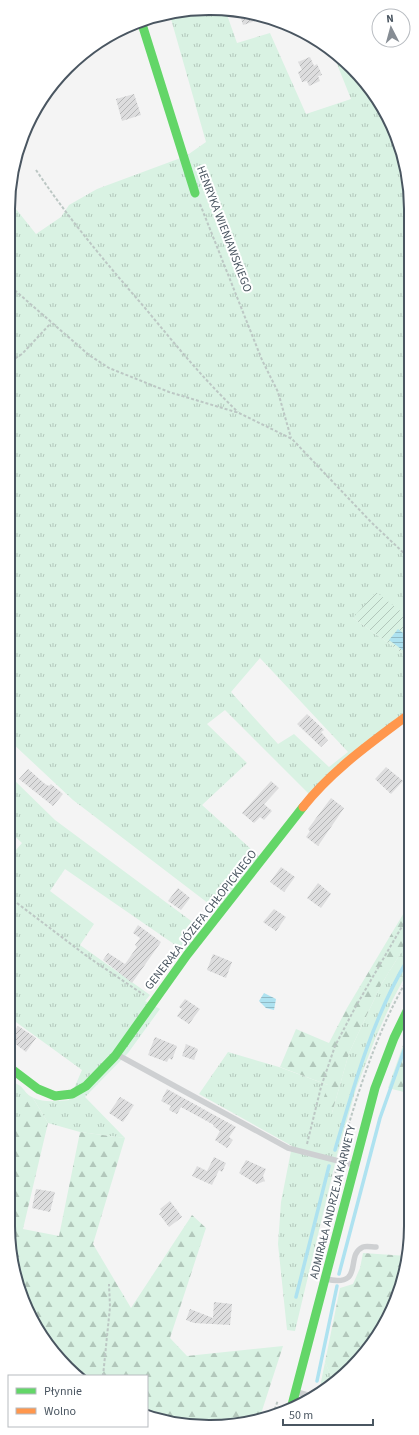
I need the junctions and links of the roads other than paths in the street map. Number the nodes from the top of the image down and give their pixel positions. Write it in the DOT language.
graph roads {
  1 [pos="143,27"];
  2 [pos="196,193"];
  3 [pos="404,718"];
  4 [pos="404,1017"];
  5 [pos="116,1054"];
  6 [pos="15,1072"];
  7 [pos="355,1166"];
  8 [pos="376,1247"];
  9 [pos="326,1278"];
  10 [pos="297,1392"];
  11 [pos="306,1395"];
  12 [pos="294,1401"];
  1 -- 2 [label="street, HENRYKA WIENIAWSKIEGO"];
  3 -- 5 [label="street, GENERAŁA JÓZEFA CHŁOPICKIEGO"];
  4 -- 7 [label="street, ADMIRAŁA ANDRZEJA KARWETY"];
  5 -- 6 [label="street, GENERAŁA JÓZEFA CHŁOPICKIEGO"];
  5 -- 7 [label="lane"];
  7 -- 9 [label="street, ADMIRAŁA ANDRZEJA KARWETY"];
  8 -- 9 [label="lane"];
  9 -- 10 [label="street, ADMIRAŁA ANDRZEJA KARWETY"];
  10 -- 11 [label="lane"];
  10 -- 12 [label="street, ADMIRAŁA ANDRZEJA KARWETY"];
}
